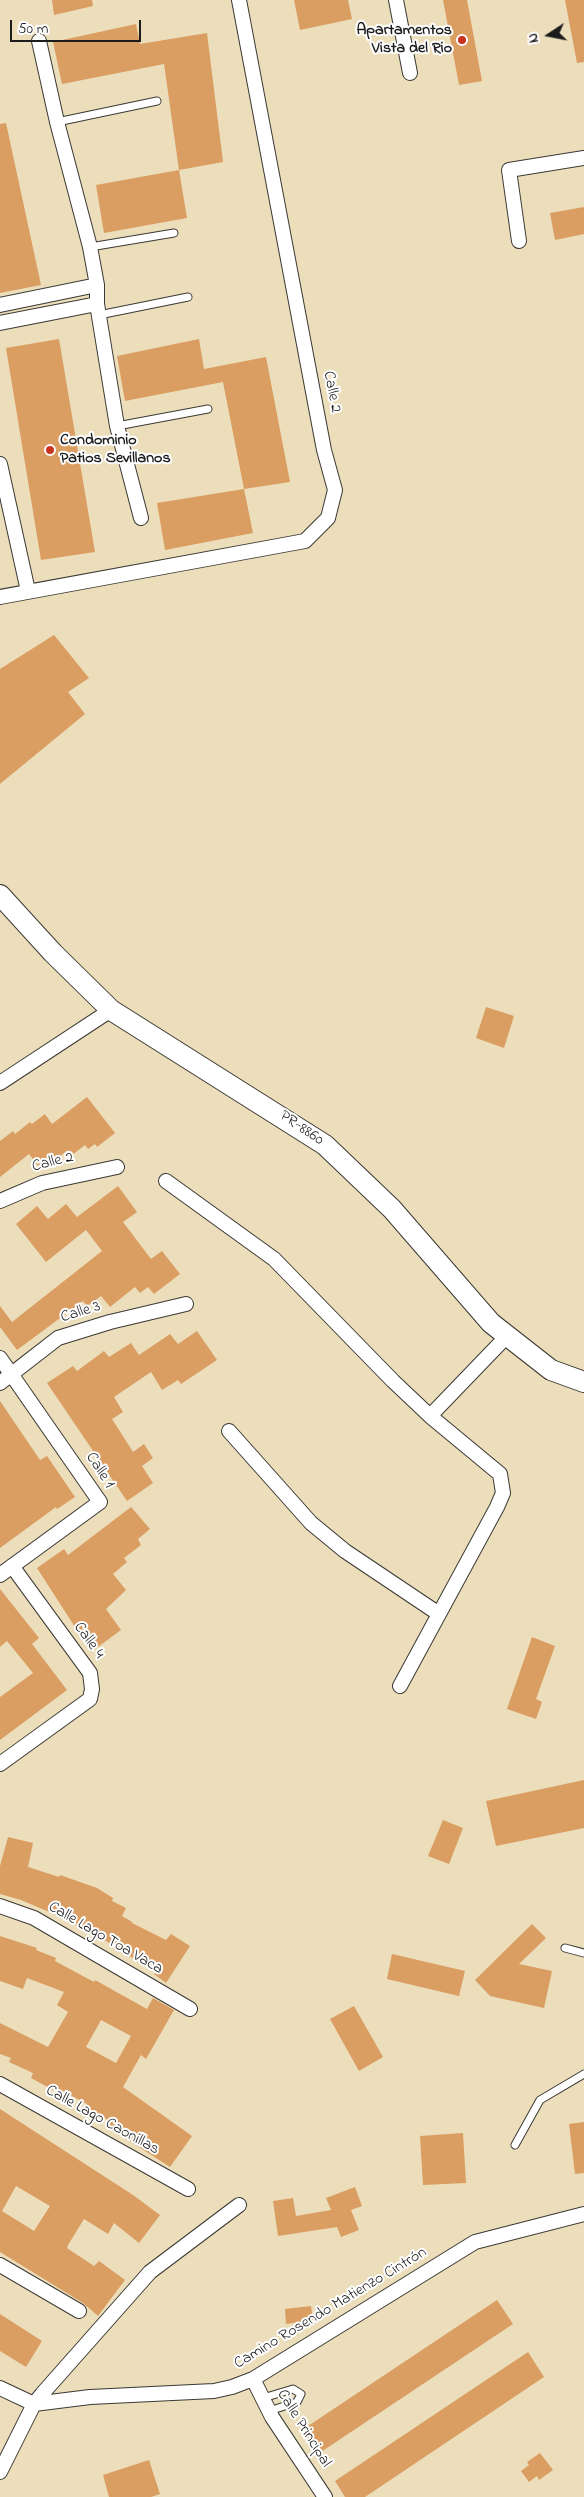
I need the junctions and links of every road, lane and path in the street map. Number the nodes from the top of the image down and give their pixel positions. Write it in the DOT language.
graph roads {
  1 [pos="239,0"];
  2 [pos="396,0"];
  3 [pos="39,41"];
  4 [pos="410,73"];
  5 [pos="157,101"];
  6 [pos="57,122"];
  7 [pos="584,158"];
  8 [pos="174,232"];
  9 [pos="519,241"];
  10 [pos="90,247"];
  11 [pos="97,285"];
  12 [pos="188,297"];
  13 [pos="0,305"];
  14 [pos="98,310"];
  15 [pos="0,323"];
  16 [pos="208,409"];
  17 [pos="117,426"];
  18 [pos="0,464"];
  19 [pos="141,518"];
  20 [pos="28,591"];
  21 [pos="0,596"];
  22 [pos="0,895"];
  23 [pos="111,1010"];
  24 [pos="0,1083"];
  25 [pos="117,1167"];
  26 [pos="166,1181"];
  27 [pos="0,1201"];
  28 [pos="186,1304"];
  29 [pos="507,1336"];
  30 [pos="0,1358"];
  31 [pos="12,1374"];
  32 [pos="584,1382"];
  33 [pos="0,1383"];
  34 [pos="430,1416"];
  35 [pos="229,1431"];
  36 [pos="6,1570"];
  37 [pos="439,1614"];
  38 [pos="400,1686"];
  39 [pos="0,1764"];
  40 [pos="0,1906"];
  41 [pos="565,1948"];
  42 [pos="584,1954"];
  43 [pos="190,2009"];
  44 [pos="584,2074"];
  45 [pos="0,2084"];
  46 [pos="516,2145"];
  47 [pos="188,2189"];
  48 [pos="239,2205"];
  49 [pos="584,2214"];
  50 [pos="0,2265"];
  51 [pos="79,2311"];
  52 [pos="253,2379"];
  53 [pos="0,2388"];
  54 [pos="262,2398"];
  55 [pos="34,2404"];
  56 [pos="269,2411"];
  57 [pos="0,2472"];
  58 [pos="325,2497"];
  1 -- 20 [label="street, Calle 2"];
  2 -- 4 [label="street"];
  3 -- 6 [label="street"];
  5 -- 6 [label="lane"];
  6 -- 10 [label="street"];
  7 -- 9 [label="street"];
  8 -- 10 [label="lane"];
  10 -- 11 [label="street"];
  11 -- 13 [label="street"];
  11 -- 14 [label="street"];
  12 -- 14 [label="lane"];
  14 -- 15 [label="street"];
  14 -- 17 [label="street"];
  16 -- 17 [label="lane"];
  17 -- 19 [label="street"];
  18 -- 20 [label="street"];
  20 -- 21 [label="street, Calle 2"];
  22 -- 23 [label="street, PR-8860 / PR-8860"];
  23 -- 24 [label="street"];
  23 -- 29 [label="street, PR-8860 / PR-8860"];
  25 -- 27 [label="street, Calle 2"];
  26 -- 34 [label="street"];
  28 -- 31 [label="street, Calle 3"];
  29 -- 32 [label="street, PR-8860 / PR-8860"];
  29 -- 34 [label="street"];
  30 -- 31 [label="street, Calle 1"];
  31 -- 33 [label="street, Calle 3"];
  31 -- 36 [label="street, Calle 1"];
  34 -- 37 [label="street"];
  35 -- 37 [label="street"];
  36 -- 39 [label="street, Calle 4"];
  37 -- 38 [label="street"];
  40 -- 43 [label="street, Calle Lago Toa Vaca"];
  41 -- 42 [label="lane"];
  44 -- 46 [label="lane"];
  45 -- 47 [label="street, Calle Lago Caonillas"];
  48 -- 55 [label="street"];
  49 -- 52 [label="street, Camino Rosendo Matienzo Cintrón"];
  50 -- 51 [label="street"];
  52 -- 54 [label="street, Calle Principal"];
  52 -- 55 [label="street, Camino Rosendo Matienzo Cintrón"];
  53 -- 55 [label="street"];
  54 -- 56 [label="street, Calle Principal"];
  54 -- 56 [label="lane"];
  55 -- 57 [label="street"];
  56 -- 58 [label="street, Calle Principal"];
}
